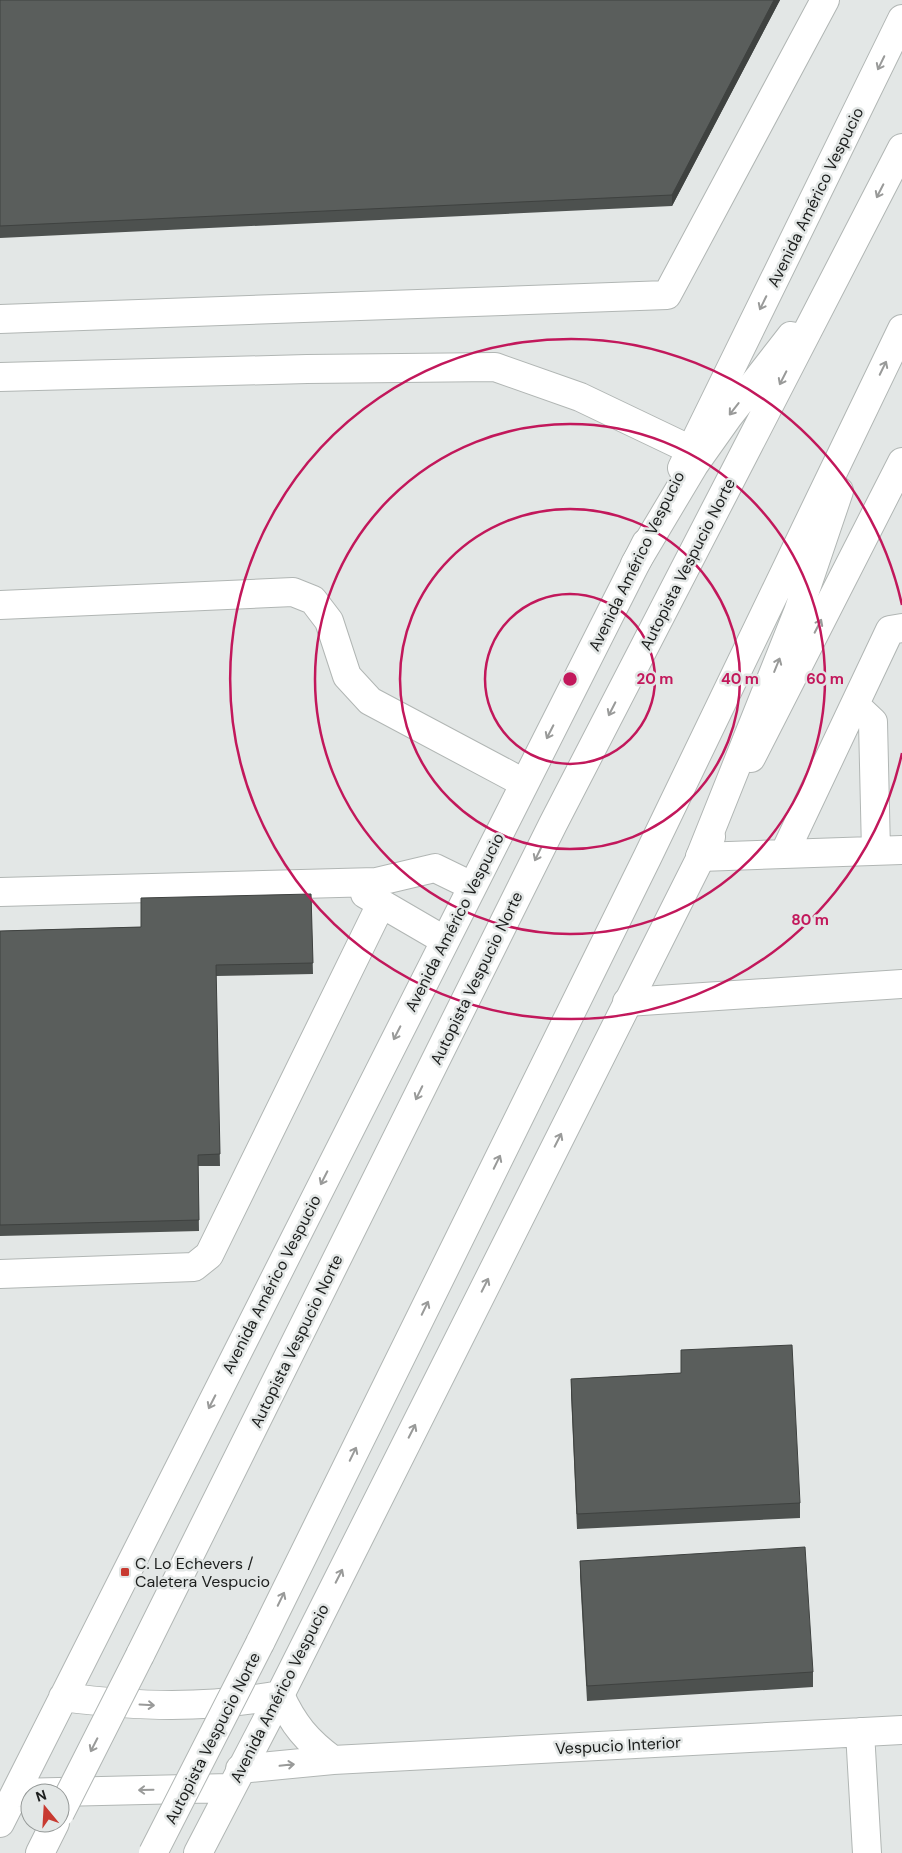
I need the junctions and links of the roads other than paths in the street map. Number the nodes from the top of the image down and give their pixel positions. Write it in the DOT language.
graph roads {
  1 [pos="825,0"];
  2 [pos="902,19"];
  3 [pos="902,148"];
  4 [pos="830,288"];
  5 [pos="0,319"];
  6 [pos="902,329"];
  7 [pos="0,377"];
  8 [pos="863,408"];
  9 [pos="692,450"];
  10 [pos="902,462"];
  11 [pos="636,564"];
  12 [pos="0,605"];
  13 [pos="902,628"];
  14 [pos="855,705"];
  15 [pos="524,783"];
  16 [pos="889,850"];
  17 [pos="784,854"];
  18 [pos="700,857"];
  19 [pos="347,882"];
  20 [pos="472,886"];
  21 [pos="0,892"];
  22 [pos="381,904"];
  23 [pos="444,940"];
  24 [pos="902,984"];
  25 [pos="627,1002"];
  26 [pos="0,1274"];
  27 [pos="280,1694"];
  28 [pos="64,1697"];
  29 [pos="902,1730"];
  30 [pos="860,1732"];
  31 [pos="333,1760"];
  32 [pos="235,1778"];
  33 [pos="16,1792"];
  34 [pos="70,1793"];
  35 [pos="0,1823"];
  36 [pos="50,1833"];
  37 [pos="40,1853"];
  38 [pos="153,1853"];
  39 [pos="198,1853"];
  40 [pos="867,1853"];
  1 -- 5 [label="main road"];
  2 -- 9 [label="main road, Avenida Américo Vespucio, one-way"];
  3 -- 4 [label="main road, Autopista Vespucio Norte, one-way"];
  4 -- 11 [label="main road, one-way"];
  4 -- 34 [label="main road, Autopista Vespucio Norte, one-way, bridge"];
  8 -- 6 [label="main road, Autopista Vespucio Norte, one-way"];
  7 -- 9 [label="main road"];
  18 -- 8 [label="main road, one-way"];
  38 -- 8 [label="main road, Autopista Vespucio Norte, one-way, bridge"];
  9 -- 11 [label="main road, Avenida Américo Vespucio"];
  18 -- 10 [label="main road, Avenida Américo Vespucio, one-way"];
  11 -- 15 [label="main road, Avenida Américo Vespucio, one-way"];
  12 -- 15 [label="main road"];
  13 -- 14 [label="main road"];
  14 -- 16 [label="main road"];
  14 -- 17 [label="main road"];
  15 -- 20 [label="main road, Avenida Américo Vespucio"];
  16 -- 17 [label="main road"];
  17 -- 18 [label="main road"];
  18 -- 25 [label="main road, Avenida Américo Vespucio"];
  19 -- 20 [label="main road"];
  19 -- 21 [label="main road"];
  19 -- 22 [label="main road"];
  20 -- 23 [label="main road, Avenida Américo Vespucio"];
  22 -- 23 [label="main road"];
  22 -- 26 [label="main road"];
  23 -- 28 [label="main road, Avenida Américo Vespucio, one-way"];
  24 -- 25 [label="main road"];
  27 -- 25 [label="main road, Avenida Américo Vespucio, one-way"];
  28 -- 27 [label="main road, one-way"];
  27 -- 31 [label="main road"];
  27 -- 32 [label="main road, Avenida Américo Vespucio"];
  28 -- 33 [label="main road, Avenida Américo Vespucio"];
  29 -- 30 [label="main road, Vespucio Interior"];
  30 -- 31 [label="main road, Vespucio Interior"];
  30 -- 40 [label="main road"];
  32 -- 31 [label="main road, Vespucio Interior, one-way"];
  32 -- 33 [label="main road, Vespucio Interior, one-way"];
  32 -- 39 [label="main road, Avenida Américo Vespucio"];
  33 -- 35 [label="main road, Avenida Américo Vespucio"];
  36 -- 37 [label="main road"];
}
